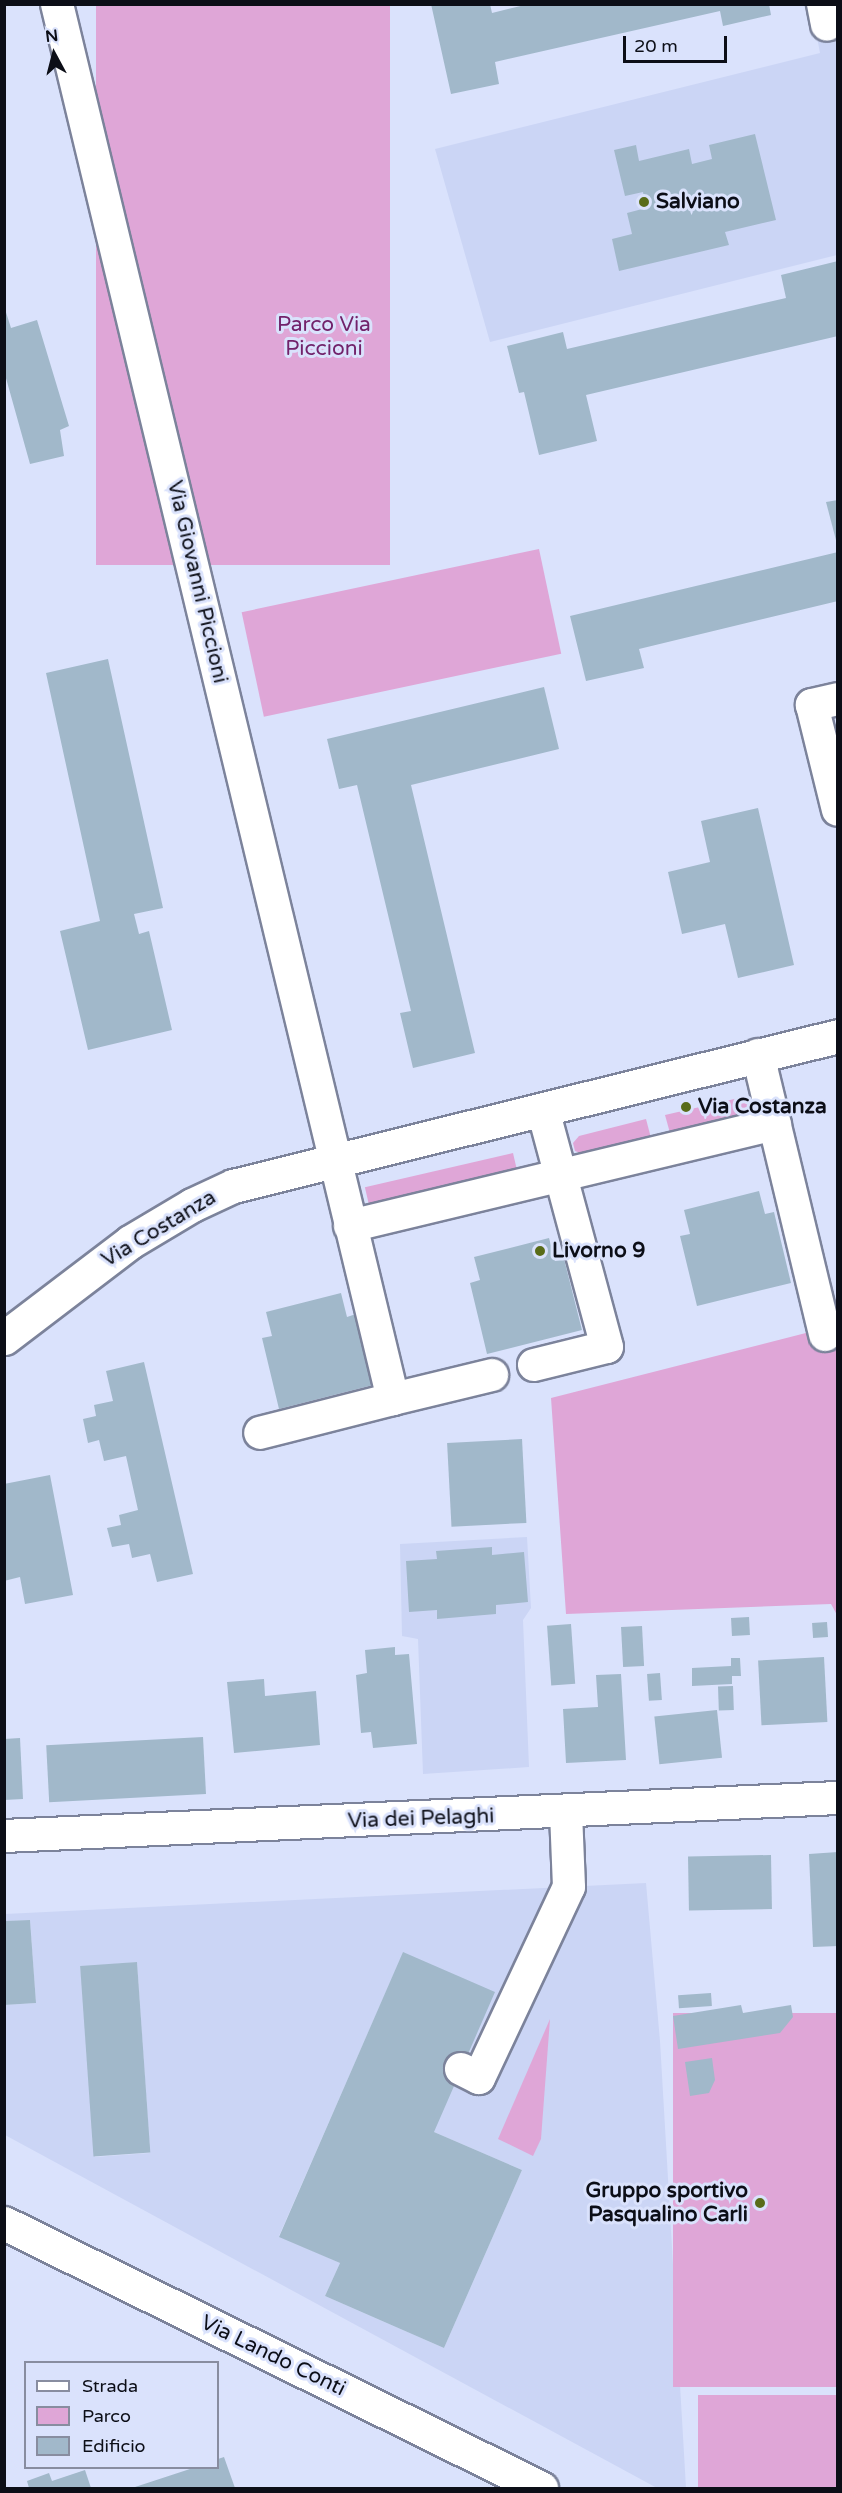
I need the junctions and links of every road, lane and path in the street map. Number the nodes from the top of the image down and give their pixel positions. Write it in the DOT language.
graph roads {
  1 [pos="57,4"];
  2 [pos="825,702"];
  3 [pos="837,810"];
  4 [pos="837,1036"];
  5 [pos="758,1055"];
  6 [pos="543,1108"];
  7 [pos="775,1124"];
  8 [pos="333,1159"];
  9 [pos="562,1175"];
  10 [pos="350,1226"];
  11 [pos="825,1335"];
  12 [pos="4,1338"];
  13 [pos="534,1365"];
  14 [pos="492,1375"];
  15 [pos="393,1399"];
  16 [pos="260,1433"];
  17 [pos="837,1798"];
  18 [pos="566,1813"];
  19 [pos="4,1836"];
  20 [pos="461,2069"];
  21 [pos="4,2223"];
  22 [pos="541,2488"];
  1 -- 8 [label="street, Via Giovanni Piccioni"];
  2 -- 3 [label="street"];
  4 -- 5 [label="street, Via Costanza"];
  5 -- 6 [label="street, Via Costanza"];
  5 -- 7 [label="street"];
  6 -- 8 [label="street, Via Costanza"];
  6 -- 9 [label="street"];
  7 -- 9 [label="street"];
  7 -- 11 [label="street"];
  8 -- 10 [label="street"];
  8 -- 12 [label="street, Via Costanza"];
  9 -- 10 [label="street"];
  9 -- 13 [label="street"];
  10 -- 15 [label="street"];
  14 -- 15 [label="street"];
  15 -- 16 [label="street"];
  17 -- 18 [label="street, Via dei Pelaghi"];
  18 -- 19 [label="street, Via dei Pelaghi"];
  18 -- 20 [label="street"];
  21 -- 22 [label="street, Via Lando Conti"];
}
